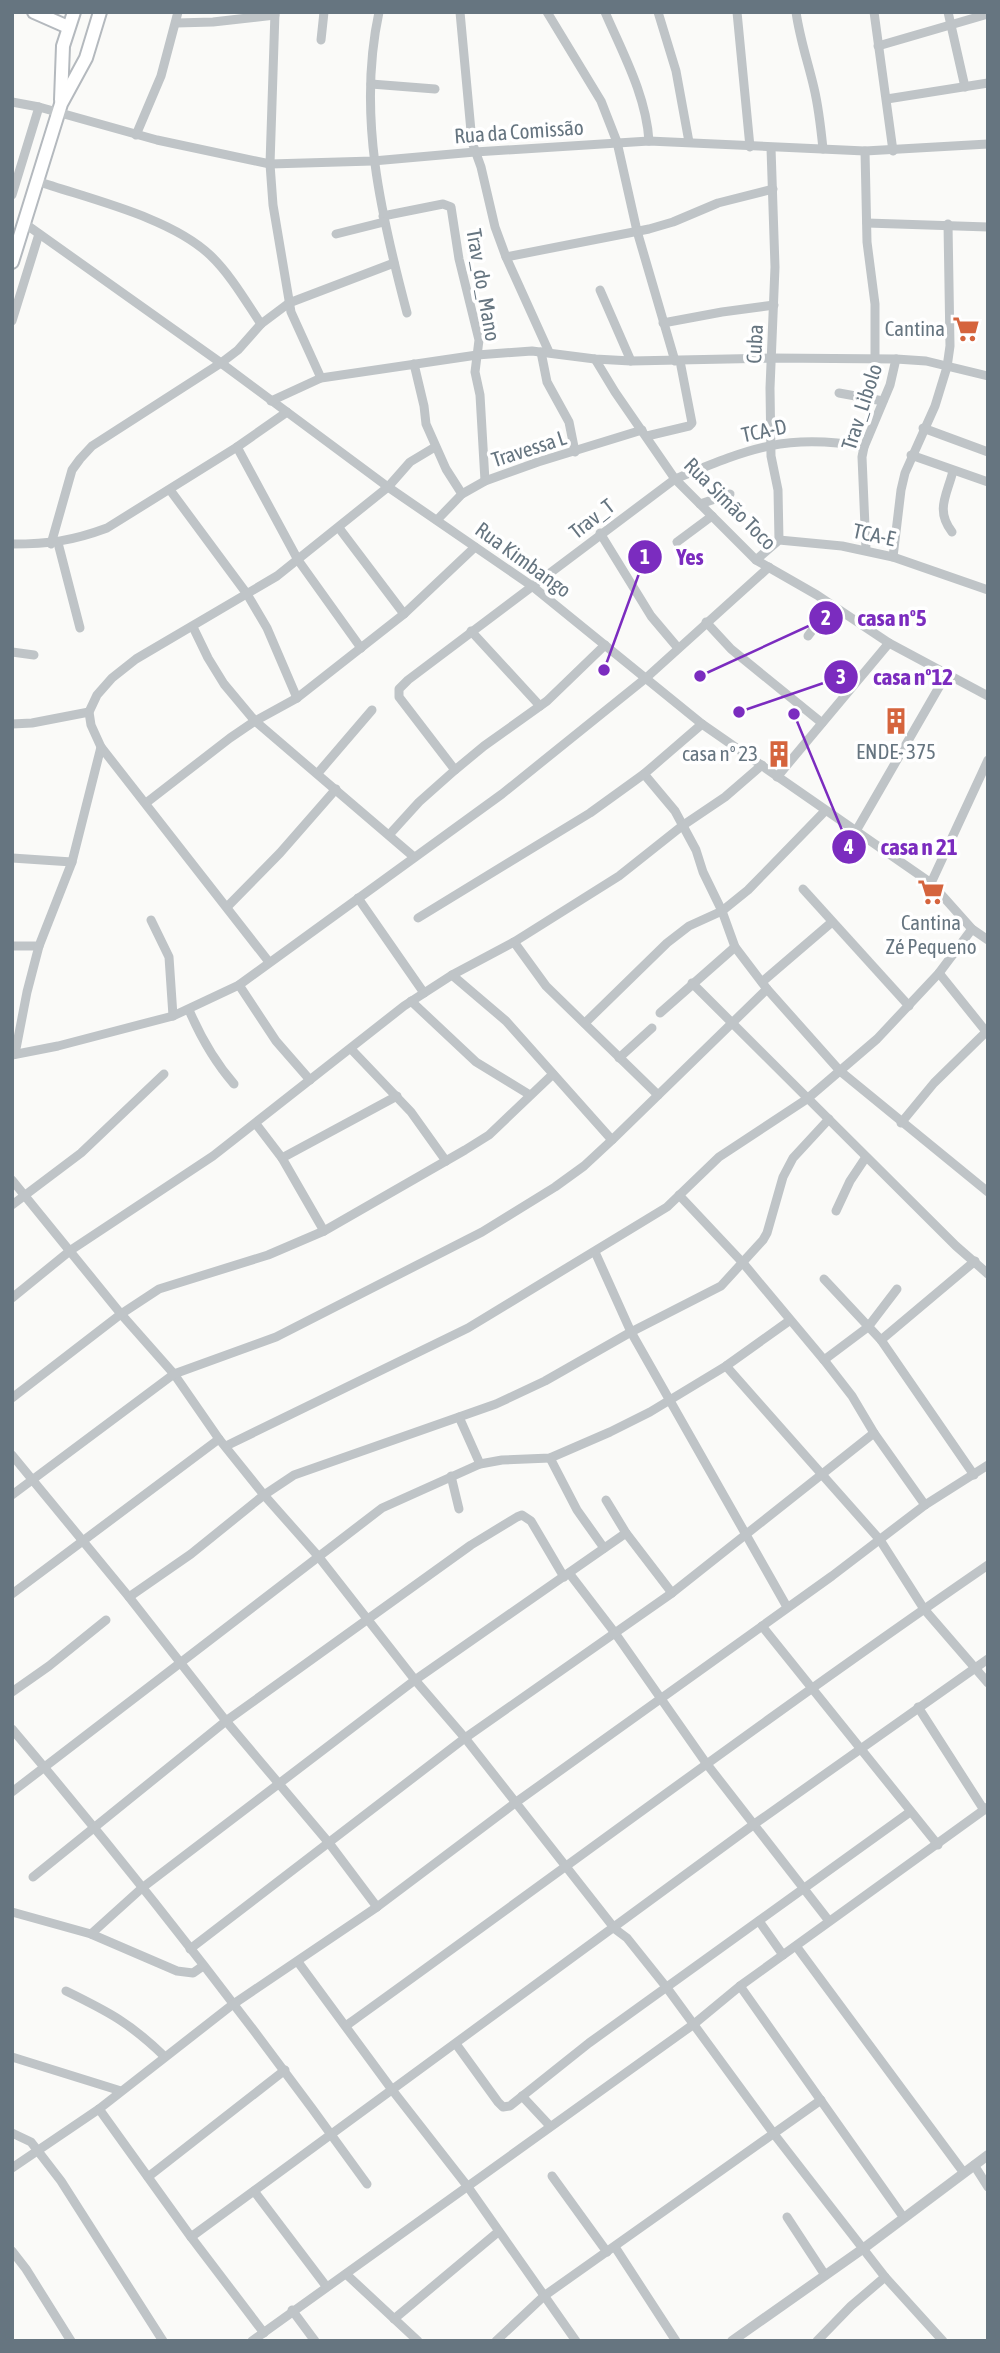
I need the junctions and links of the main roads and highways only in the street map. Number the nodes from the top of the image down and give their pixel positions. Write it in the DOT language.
graph roads {
  1 [pos="34,12"];
  2 [pos="74,12"];
  3 [pos="100,12"];
  4 [pos="68,27"];
  5 [pos="63,53"];
  6 [pos="86,58"];
  7 [pos="59,108"];
  8 [pos="12,262"];
  1 -- 4 [label="main road"];
  2 -- 4 [label="main road"];
  3 -- 6 [label="main road"];
  4 -- 5 [label="main road"];
  5 -- 6 [label="main road"];
  5 -- 7 [label="main road"];
  6 -- 7 [label="main road"];
  7 -- 8 [label="main road"];
}
